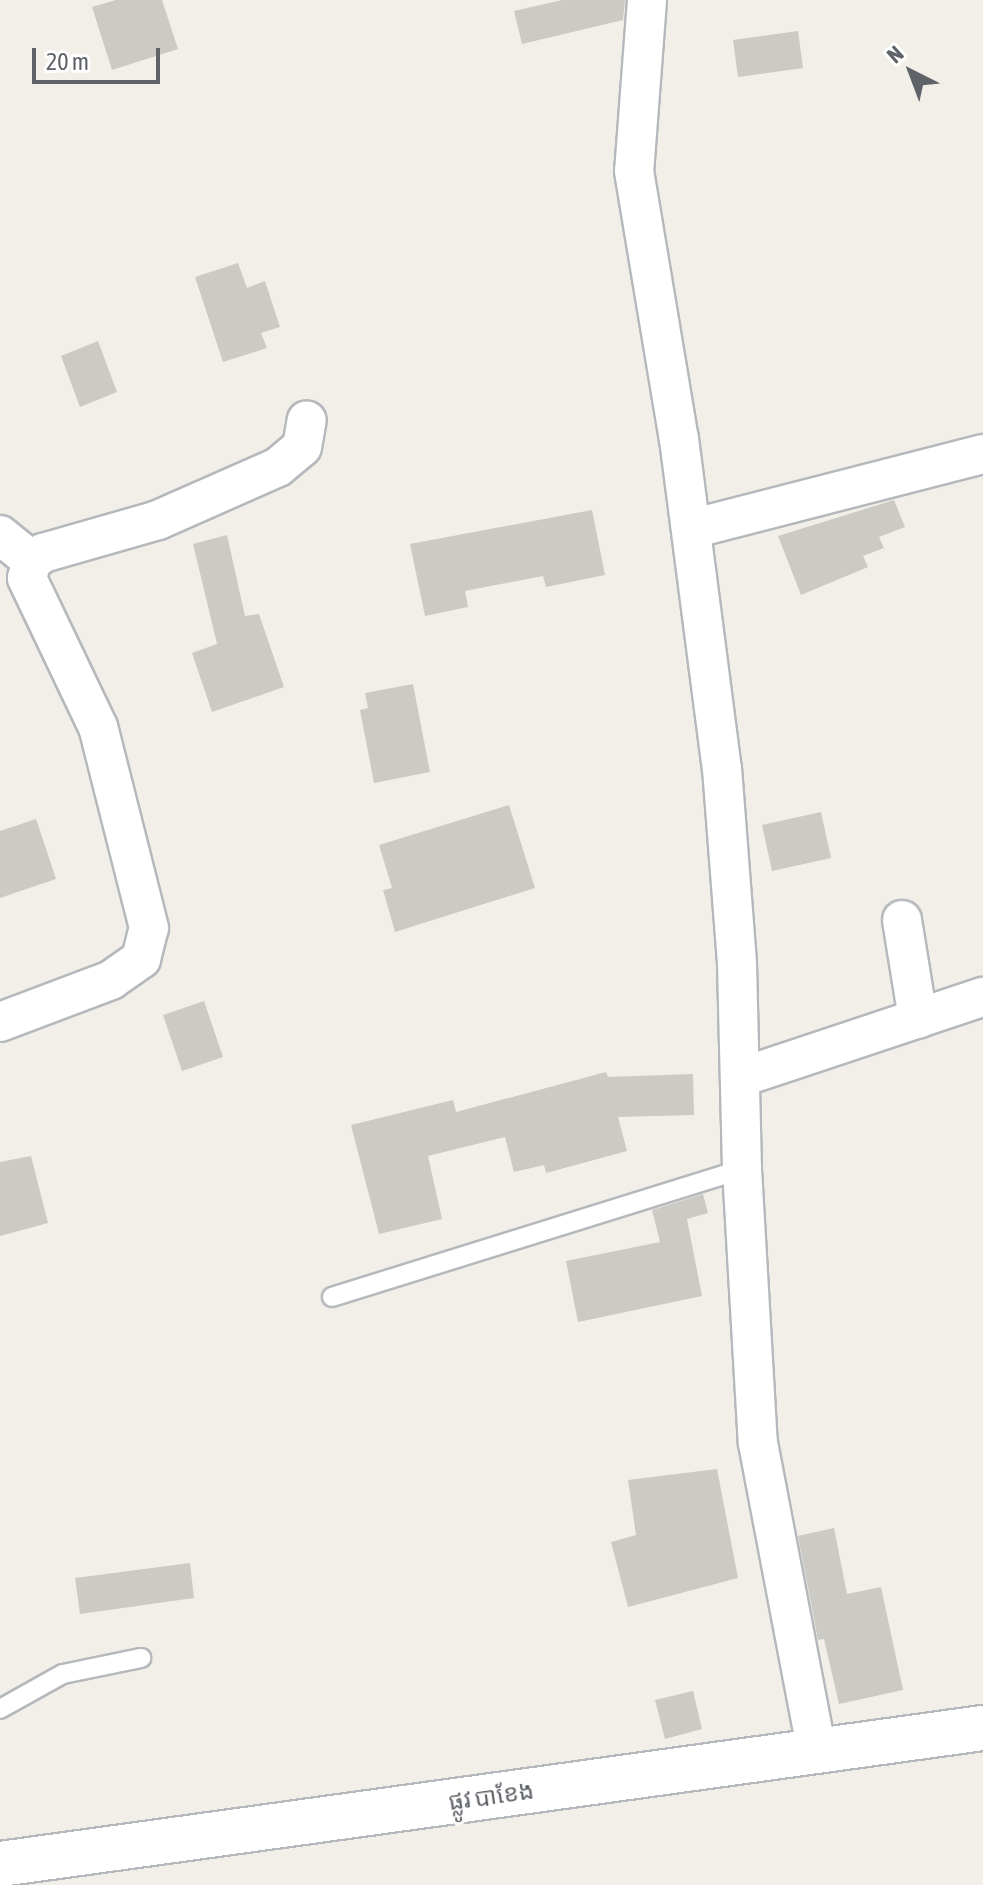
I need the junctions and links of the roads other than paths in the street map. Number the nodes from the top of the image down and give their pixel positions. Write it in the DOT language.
graph roads {
  1 [pos="647,0"];
  2 [pos="307,420"];
  3 [pos="983,454"];
  4 [pos="691,529"];
  5 [pos="0,535"];
  6 [pos="32,561"];
  7 [pos="902,920"];
  8 [pos="983,997"];
  9 [pos="918,1019"];
  10 [pos="0,1022"];
  11 [pos="742,1077"];
  12 [pos="742,1169"];
  13 [pos="332,1297"];
  14 [pos="141,1658"];
  15 [pos="0,1709"];
  16 [pos="983,1728"];
  17 [pos="817,1751"];
  18 [pos="0,1864"];
  1 -- 4 [label="street"];
  2 -- 6 [label="street"];
  3 -- 4 [label="street"];
  4 -- 11 [label="street"];
  5 -- 6 [label="street"];
  6 -- 10 [label="street"];
  7 -- 9 [label="street"];
  8 -- 9 [label="street"];
  9 -- 11 [label="street"];
  11 -- 12 [label="street"];
  12 -- 13 [label="lane"];
  12 -- 17 [label="street"];
  14 -- 15 [label="lane"];
  16 -- 17 [label="street, ផ្លូវ បាខែង"];
  17 -- 18 [label="street, ផ្លូវ បាខែង"];
}
